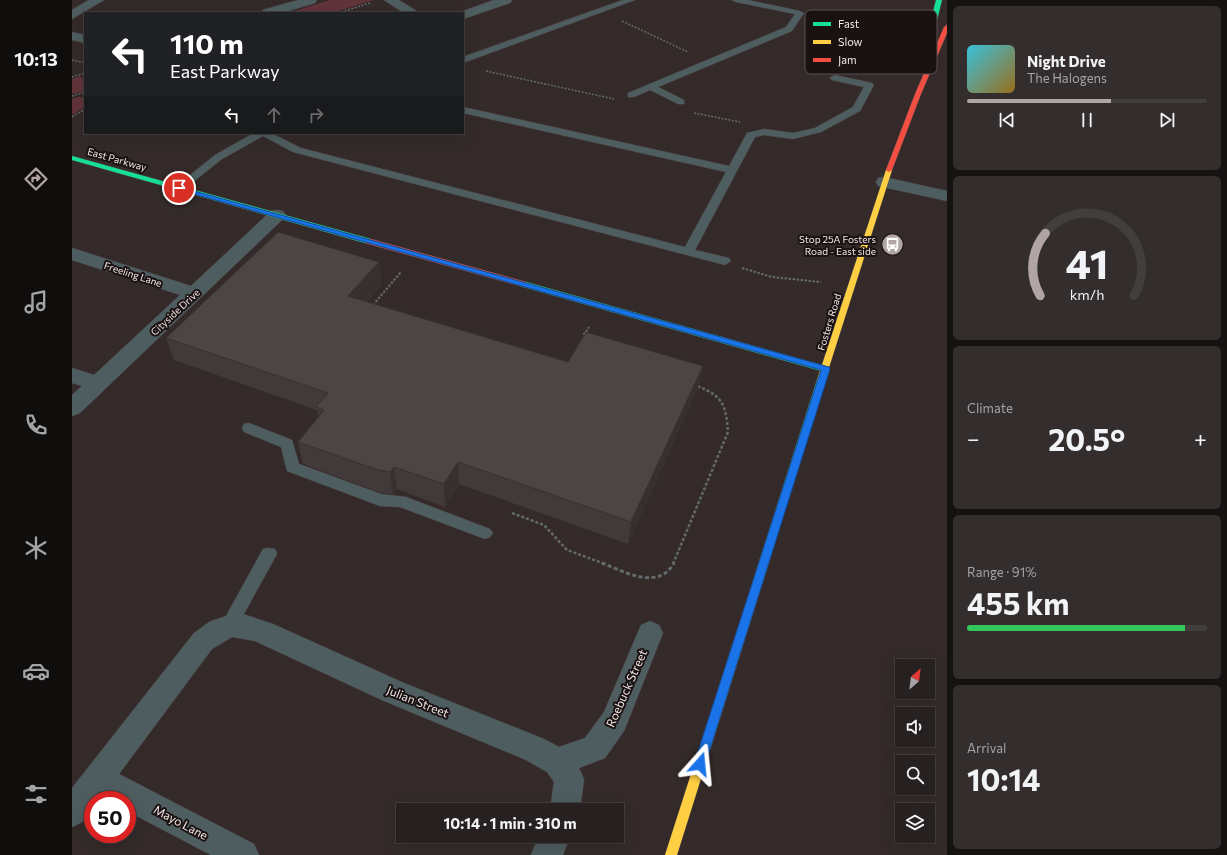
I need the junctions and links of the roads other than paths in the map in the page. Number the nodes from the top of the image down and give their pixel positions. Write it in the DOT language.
graph roads {
  1 [pos="98,0"];
  2 [pos="311,0"];
  3 [pos="390,0"];
  4 [pos="506,0"];
  5 [pos="631,0"];
  6 [pos="736,0"];
  7 [pos="939,0"];
  8 [pos="750,1"];
  9 [pos="937,10"];
  10 [pos="271,12"];
  11 [pos="412,12"];
  12 [pos="72,15"];
  13 [pos="464,15"];
  14 [pos="947,26"];
  15 [pos="72,36"];
  16 [pos="84,39"];
  17 [pos="937,49"];
  18 [pos="464,60"];
  19 [pos="922,74"];
  20 [pos="927,74"];
  21 [pos="835,78"];
  22 [pos="651,87"];
  23 [pos="918,94"];
  24 [pos="632,95"];
  25 [pos="681,102"];
  26 [pos="464,110"];
  27 [pos="257,134"];
  28 [pos="265,134"];
  29 [pos="245,136"];
  30 [pos="72,158"];
  31 [pos="732,170"];
  32 [pos="884,182"];
  33 [pos="179,188"];
  34 [pos="947,196"];
  35 [pos="277,215"];
  36 [pos="688,252"];
  37 [pos="72,254"];
  38 [pos="725,261"];
  39 [pos="194,293"];
  40 [pos="826,369"];
  41 [pos="72,375"];
  42 [pos="97,384"];
  43 [pos="72,408"];
  44 [pos="249,428"];
  45 [pos="485,533"];
  46 [pos="269,554"];
  47 [pos="229,624"];
  48 [pos="650,633"];
  49 [pos="557,762"];
  50 [pos="97,779"];
  51 [pos="566,803"];
  52 [pos="72,812"];
  53 [pos="552,843"];
  54 [pos="243,855"];
  55 [pos="547,855"];
  56 [pos="671,855"];
  1 -- 12 [label="street"];
  2 -- 10 [label="street"];
  3 -- 11 [label="street"];
  4 -- 13 [label="street"];
  5 -- 18 [label="lane"];
  6 -- 8 [label="lane"];
  7 -- 9 [label="main road, Fosters Road"];
  8 -- 22 [label="lane"];
  14 -- 17 [label="main road, Fosters Road"];
  15 -- 16 [label="street"];
  19 -- 23 [label="main road, Fosters Road"];
  20 -- 23 [label="main road, Fosters Road"];
  21 -- 31 [label="lane"];
  22 -- 24 [label="lane"];
  22 -- 25 [label="lane"];
  23 -- 32 [label="main road, Fosters Road"];
  26 -- 31 [label="lane"];
  27 -- 29 [label="lane"];
  28 -- 36 [label="lane"];
  29 -- 33 [label="lane"];
  30 -- 33 [label="main road, East Parkway"];
  31 -- 36 [label="lane"];
  32 -- 34 [label="street"];
  32 -- 40 [label="main road, Fosters Road"];
  33 -- 35 [label="main road, East Parkway"];
  35 -- 39 [label="street, Cityside Drive"];
  35 -- 40 [label="main road, East Parkway"];
  36 -- 38 [label="lane"];
  37 -- 39 [label="street, Freeling Lane"];
  39 -- 42 [label="street, Cityside Drive"];
  40 -- 56 [label="main road, Fosters Road"];
  41 -- 42 [label="street"];
  42 -- 43 [label="street, Cityside Drive"];
  44 -- 45 [label="lane"];
  46 -- 47 [label="lane"];
  47 -- 49 [label="street, Julian Street"];
  47 -- 50 [label="street"];
  48 -- 49 [label="street, Roebuck Street"];
  49 -- 51 [label="street, Julian Street"];
  50 -- 52 [label="street"];
  50 -- 54 [label="street, Mayo Lane"];
  53 -- 55 [label="street"];
}
